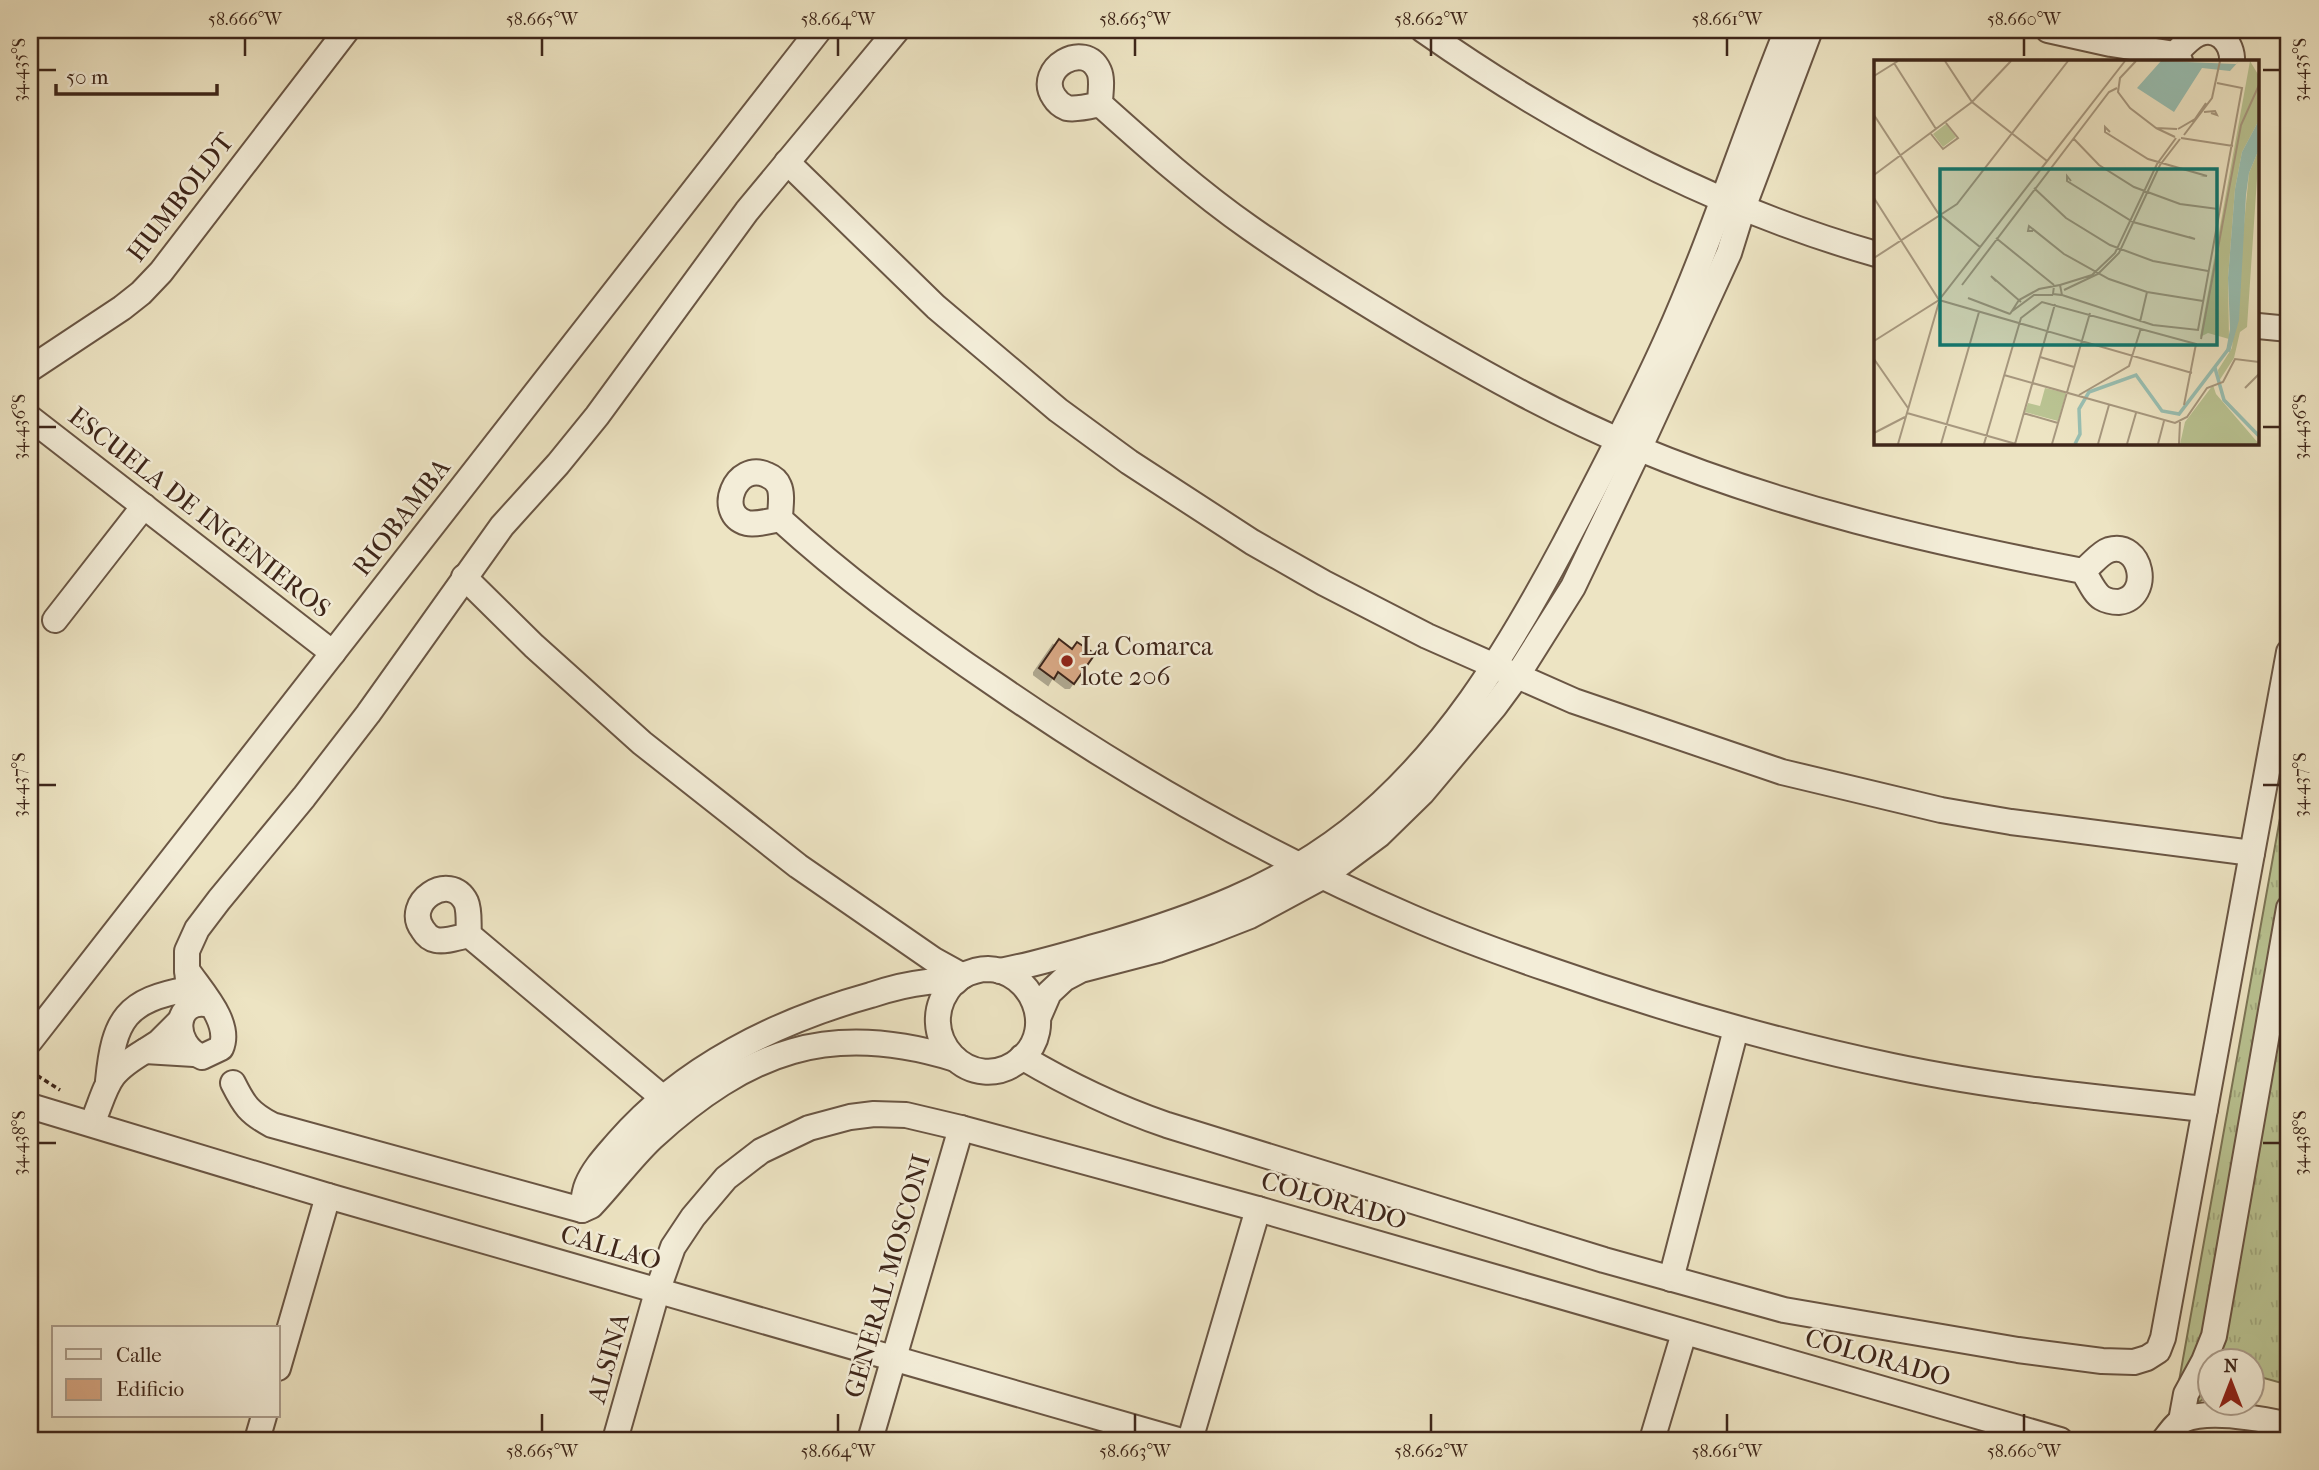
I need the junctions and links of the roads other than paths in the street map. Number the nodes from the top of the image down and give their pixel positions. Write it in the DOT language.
graph roads {
  1 [pos="347,30"];
  2 [pos="819,30"];
  3 [pos="897,30"];
  4 [pos="1423,30"];
  5 [pos="1787,30"];
  6 [pos="1810,30"];
  7 [pos="2048,30"];
  8 [pos="2178,57"];
  9 [pos="2232,60"];
  10 [pos="1100,104"];
  11 [pos="787,162"];
  12 [pos="1733,204"];
  13 [pos="1874,253"];
  14 [pos="2260,326"];
  15 [pos="2289,329"];
  16 [pos="30,369"];
  17 [pos="30,418"];
  18 [pos="1628,444"];
  19 [pos="144,506"];
  20 [pos="780,519"];
  21 [pos="2083,571"];
  22 [pos="464,577"];
  23 [pos="55,620"];
  24 [pos="2289,652"];
  25 [pos="334,653"];
  26 [pos="1507,671"];
  27 [pos="2252,853"];
  28 [pos="1299,865"];
  29 [pos="1324,876"];
  30 [pos="2289,908"];
  31 [pos="469,935"];
  32 [pos="1000,971"];
  33 [pos="958,980"];
  34 [pos="191,999"];
  35 [pos="1038,1016"];
  36 [pos="1735,1029"];
  37 [pos="224,1040"];
  38 [pos="30,1041"];
  39 [pos="145,1051"];
  40 [pos="198,1055"];
  41 [pos="1022,1057"];
  42 [pos="955,1059"];
  43 [pos="108,1081"];
  44 [pos="233,1083"];
  45 [pos="672,1105"];
  46 [pos="30,1106"];
  47 [pos="2205,1109"];
  48 [pos="92,1124"];
  49 [pos="961,1128"];
  50 [pos="328,1196"];
  51 [pos="1258,1209"];
  52 [pos="1671,1279"];
  53 [pos="657,1292"];
  54 [pos="1684,1333"];
  55 [pos="894,1359"];
  56 [pos="280,1361"];
  57 [pos="263,1418"];
  58 [pos="2181,1421"];
  59 [pos="2289,1424"];
  60 [pos="257,1440"];
  61 [pos="615,1440"];
  62 [pos="870,1440"];
  63 [pos="1178,1440"];
  64 [pos="1190,1440"];
  65 [pos="1652,1440"];
  66 [pos="2060,1440"];
  67 [pos="2164,1440"];
  1 -- 16 [label="street, HUMBOLDT"];
  2 -- 25 [label="street, RIOBAMBA"];
  3 -- 11 [label="street"];
  4 -- 12 [label="street"];
  5 -- 12 [label="street"];
  6 -- 12 [label="street"];
  7 -- 8 [label="street"];
  8 -- 9 [label="street"];
  10 -- 18 [label="street"];
  11 -- 22 [label="street"];
  11 -- 26 [label="street"];
  12 -- 13 [label="street"];
  12 -- 18 [label="street"];
  14 -- 15 [label="street"];
  17 -- 19 [label="street, ESCUELA DE INGENIEROS"];
  18 -- 21 [label="street"];
  18 -- 26 [label="street"];
  19 -- 23 [label="street"];
  19 -- 25 [label="street, ESCUELA DE INGENIEROS"];
  20 -- 28 [label="street"];
  22 -- 33 [label="street"];
  22 -- 34 [label="street"];
  24 -- 27 [label="street"];
  25 -- 38 [label="street, RIOBAMBA"];
  26 -- 27 [label="street"];
  26 -- 28 [label="street"];
  26 -- 29 [label="street"];
  27 -- 47 [label="street"];
  28 -- 29 [label="street"];
  28 -- 32 [label="street"];
  29 -- 35 [label="street"];
  29 -- 36 [label="street"];
  30 -- 58 [label="street"];
  31 -- 45 [label="street"];
  32 -- 33 [label="street"];
  32 -- 35 [label="street"];
  33 -- 42 [label="street"];
  33 -- 45 [label="street"];
  34 -- 37 [label="street"];
  34 -- 39 [label="street"];
  34 -- 40 [label="street"];
  34 -- 43 [label="street"];
  35 -- 41 [label="street"];
  36 -- 47 [label="street"];
  36 -- 52 [label="street"];
  37 -- 40 [label="street"];
  37 -- 44 [label="street"];
  39 -- 40 [label="street"];
  39 -- 43 [label="street"];
  40 -- 44 [label="street"];
  41 -- 42 [label="street"];
  41 -- 52 [label="street"];
  42 -- 45 [label="street"];
  43 -- 48 [label="street"];
  44 -- 45 [label="street"];
  46 -- 48 [label="street, CALLAO"];
  47 -- 52 [label="street"];
  48 -- 50 [label="street, CALLAO"];
  49 -- 51 [label="street, COLORADO"];
  49 -- 53 [label="street, COLORADO"];
  49 -- 55 [label="street, GENERAL MOSCONI"];
  50 -- 53 [label="street, CALLAO"];
  50 -- 56 [label="street"];
  51 -- 54 [label="street, COLORADO"];
  51 -- 64 [label="street"];
  53 -- 55 [label="street, CALLAO"];
  53 -- 61 [label="street, ALSINA"];
  54 -- 65 [label="street"];
  54 -- 66 [label="street, COLORADO"];
  55 -- 62 [label="street, GENERAL MOSCONI"];
  55 -- 63 [label="street, CALLAO"];
  57 -- 60 [label="street"];
  58 -- 59 [label="street"];
  58 -- 67 [label="street"];
}
